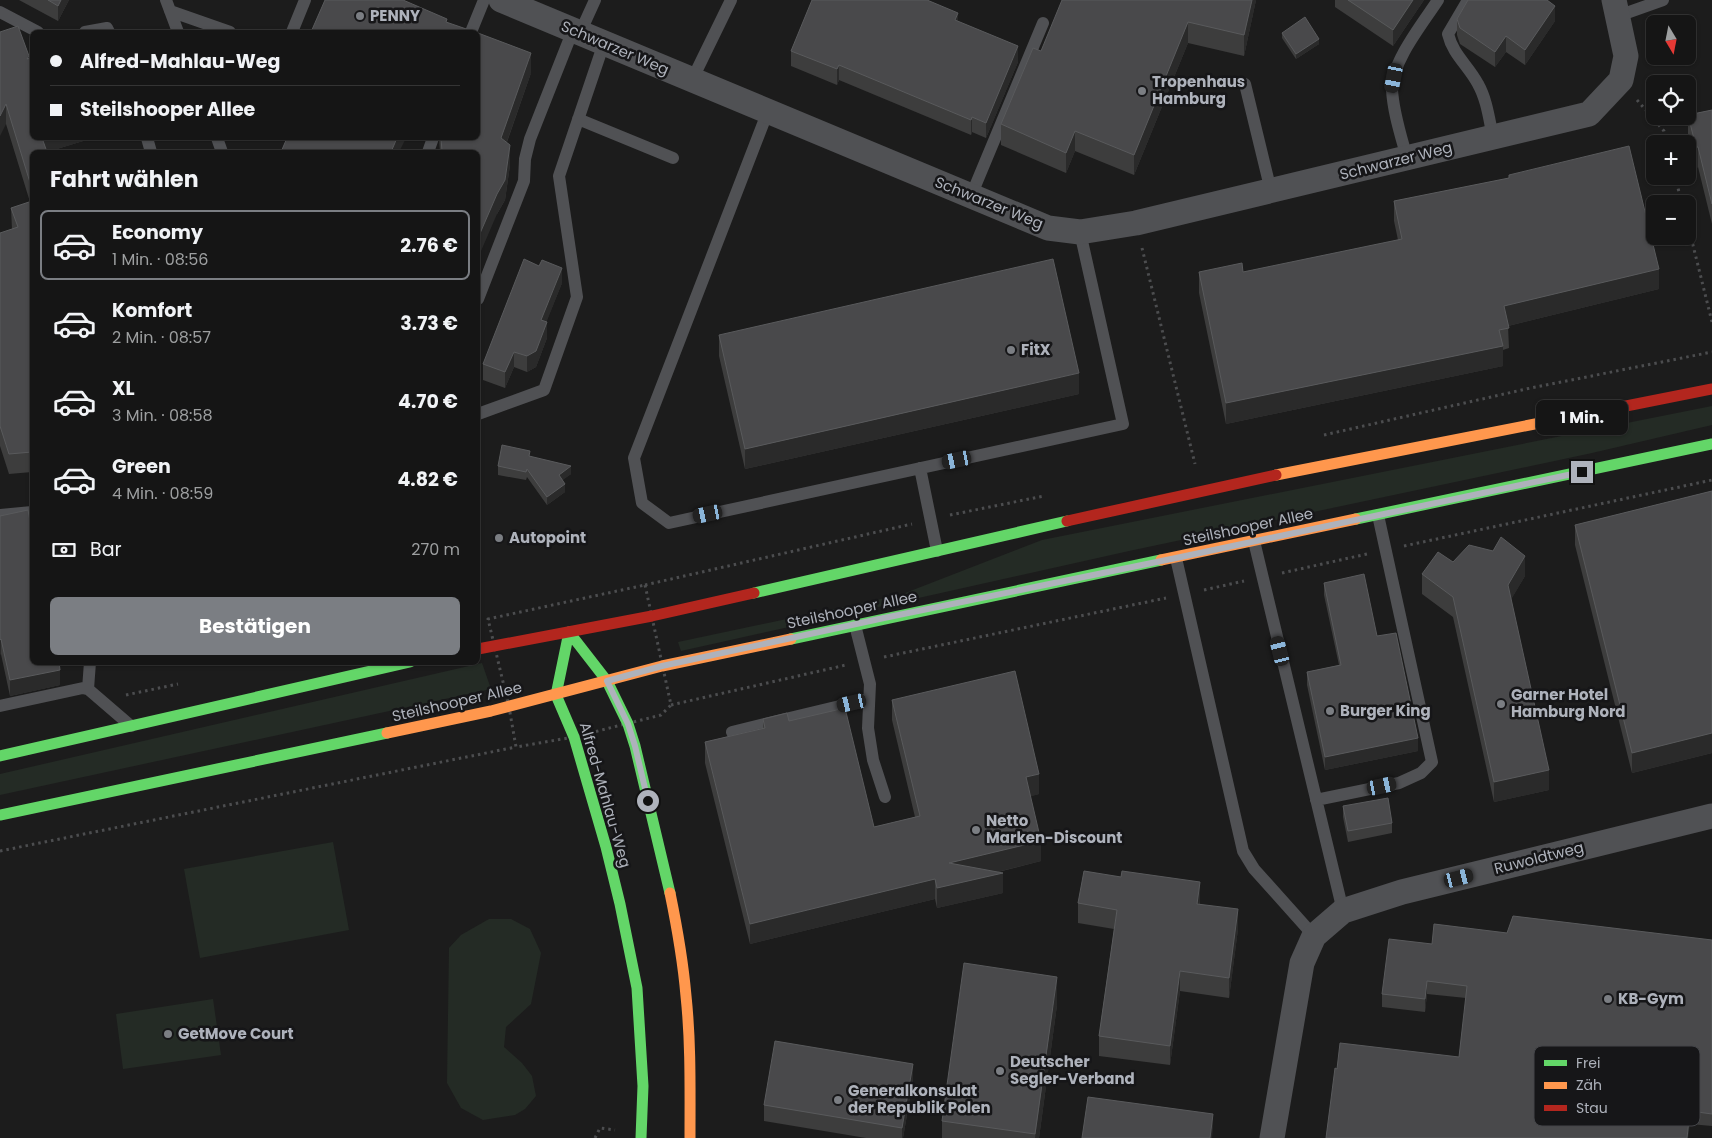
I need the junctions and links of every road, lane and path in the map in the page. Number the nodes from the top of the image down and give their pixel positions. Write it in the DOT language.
graph roads {
  1 [pos="305,0"];
  2 [pos="484,0"];
  3 [pos="501,0"];
  4 [pos="595,0"];
  5 [pos="731,0"];
  6 [pos="1438,0"];
  7 [pos="1468,0"];
  8 [pos="1663,0"];
  9 [pos="168,6"];
  10 [pos="1616,8"];
  11 [pos="0,12"];
  12 [pos="1042,23"];
  13 [pos="34,30"];
  14 [pos="96,30"];
  15 [pos="108,30"];
  16 [pos="177,30"];
  17 [pos="225,30"];
  18 [pos="293,30"];
  19 [pos="472,30"];
  20 [pos="577,32"];
  21 [pos="604,43"];
  22 [pos="692,80"];
  23 [pos="1621,80"];
  24 [pos="1245,84"];
  25 [pos="768,112"];
  26 [pos="578,119"];
  27 [pos="1665,135"];
  28 [pos="1493,137"];
  29 [pos="673,158"];
  30 [pos="1407,158"];
  31 [pos="1271,191"];
  32 [pos="971,196"];
  33 [pos="1136,223"];
  34 [pos="1080,232"];
  35 [pos="1693,245"];
  36 [pos="480,294"];
  37 [pos="1712,322"];
  38 [pos="1712,389"];
  39 [pos="480,413"];
  40 [pos="1712,444"];
  41 [pos="1195,464"];
  42 [pos="920,468"];
  43 [pos="30,512"];
  44 [pos="0,515"];
  45 [pos="1378,515"];
  46 [pos="1254,541"];
  47 [pos="937,551"];
  48 [pos="1176,558"];
  49 [pos="856,625"];
  50 [pos="568,632"];
  51 [pos="480,649"];
  52 [pos="90,665"];
  53 [pos="385,665"];
  54 [pos="349,669"];
  55 [pos="607,681"];
  56 [pos="184,683"];
  57 [pos="667,688"];
  58 [pos="88,689"];
  59 [pos="556,694"];
  60 [pos="869,699"];
  61 [pos="100,700"];
  62 [pos="0,706"];
  63 [pos="649,718"];
  64 [pos="131,726"];
  65 [pos="732,732"];
  66 [pos="513,733"];
  67 [pos="547,741"];
  68 [pos="516,747"];
  69 [pos="1,753"];
  70 [pos="885,797"];
  71 [pos="1316,800"];
  72 [pos="0,815"];
  73 [pos="1712,816"];
  74 [pos="0,851"];
  75 [pos="1343,911"];
  76 [pos="1314,936"];
  77 [pos="641,1138"];
  78 [pos="690,1138"];
  79 [pos="1273,1138"];
  1 -- 18 [label="lane"];
  2 -- 19 [label="lane"];
  3 -- 20 [label="street, Schwarzer Weg"];
  4 -- 20 [label="lane"];
  5 -- 22 [label="lane"];
  6 -- 30 [label="lane"];
  7 -- 28 [label="lane"];
  8 -- 10 [label="lane"];
  9 -- 16 [label="lane"];
  9 -- 17 [label="lane"];
  10 -- 23 [label="street"];
  11 -- 13 [label="lane"];
  12 -- 32 [label="lane"];
  14 -- 15 [label="lane"];
  20 -- 21 [label="street, Schwarzer Weg"];
  20 -- 36 [label="lane"];
  21 -- 22 [label="street, Schwarzer Weg"];
  21 -- 26 [label="lane"];
  22 -- 25 [label="street, Schwarzer Weg"];
  23 -- 27 [label="path"];
  23 -- 28 [label="street, Schwarzer Weg"];
  24 -- 31 [label="lane"];
  25 -- 32 [label="street, Schwarzer Weg"];
  25 -- 42 [label="lane"];
  26 -- 29 [label="lane"];
  26 -- 39 [label="lane"];
  28 -- 30 [label="street, Schwarzer Weg"];
  30 -- 31 [label="street, Schwarzer Weg"];
  31 -- 33 [label="street, Schwarzer Weg"];
  32 -- 34 [label="street, Schwarzer Weg"];
  33 -- 34 [label="street, Schwarzer Weg"];
  33 -- 41 [label="path"];
  34 -- 42 [label="lane"];
  35 -- 37 [label="path"];
  38 -- 47 [label="main road"];
  40 -- 45 [label="main road, Steilshooper Allee"];
  42 -- 47 [label="lane"];
  43 -- 44 [label="lane"];
  45 -- 46 [label="main road, Steilshooper Allee"];
  45 -- 71 [label="lane"];
  46 -- 48 [label="main road, Steilshooper Allee"];
  46 -- 71 [label="lane"];
  47 -- 50 [label="main road"];
  48 -- 49 [label="main road, Steilshooper Allee"];
  48 -- 76 [label="lane"];
  49 -- 55 [label="main road, Steilshooper Allee"];
  49 -- 60 [label="lane"];
  50 -- 51 [label="main road"];
  50 -- 55 [label="main road"];
  50 -- 59 [label="main road"];
  52 -- 58 [label="lane"];
  53 -- 54 [label="main road"];
  54 -- 64 [label="main road"];
  55 -- 59 [label="main road, Steilshooper Allee"];
  55 -- 78 [label="main road"];
  56 -- 61 [label="path"];
  57 -- 63 [label="path"];
  58 -- 61 [label="lane"];
  58 -- 62 [label="lane"];
  59 -- 72 [label="main road, Steilshooper Allee"];
  59 -- 77 [label="main road, Alfred-Mahlau-Weg"];
  60 -- 65 [label="lane"];
  60 -- 70 [label="lane"];
  61 -- 64 [label="lane"];
  64 -- 69 [label="main road"];
  66 -- 68 [label="path"];
  67 -- 68 [label="path"];
  68 -- 74 [label="path"];
  71 -- 75 [label="lane"];
  73 -- 75 [label="street, Ruwoldtweg"];
  75 -- 76 [label="street, Ruwoldtweg"];
  76 -- 79 [label="street, Ruwoldtweg"];
}
